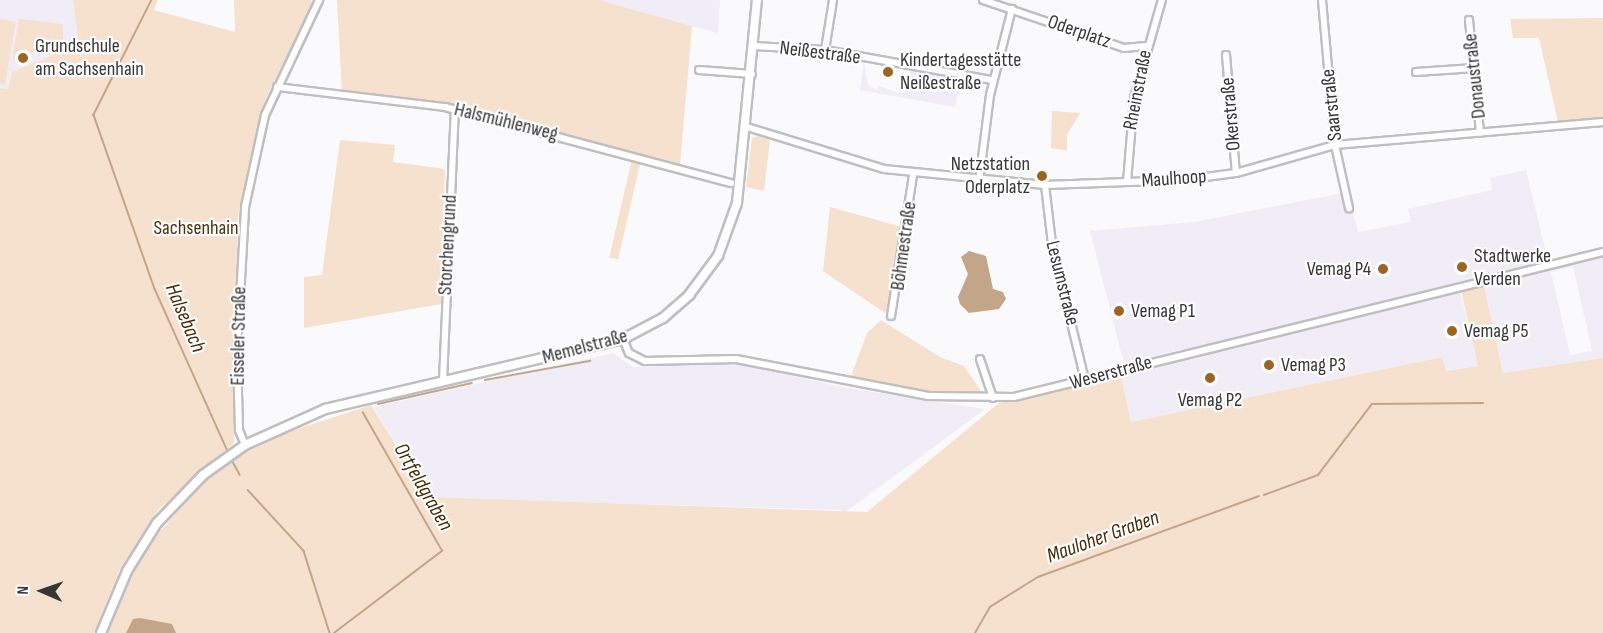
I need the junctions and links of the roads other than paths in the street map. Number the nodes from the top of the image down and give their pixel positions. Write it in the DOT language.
graph roads {
  1 [pos="319,0"];
  2 [pos="757,0"];
  3 [pos="833,0"];
  4 [pos="983,0"];
  5 [pos="1162,0"];
  6 [pos="1322,0"];
  7 [pos="1012,9"];
  8 [pos="1469,20"];
  9 [pos="754,46"];
  10 [pos="1146,46"];
  11 [pos="825,50"];
  12 [pos="1226,55"];
  13 [pos="1475,68"];
  14 [pos="699,70"];
  15 [pos="1416,72"];
  16 [pos="752,74"];
  17 [pos="992,80"];
  18 [pos="277,87"];
  19 [pos="455,109"];
  20 [pos="1603,122"];
  21 [pos="747,127"];
  22 [pos="1480,132"];
  23 [pos="1335,145"];
  24 [pos="1236,173"];
  25 [pos="913,175"];
  26 [pos="979,182"];
  27 [pos="1127,182"];
  28 [pos="730,183"];
  29 [pos="1046,185"];
  30 [pos="1349,208"];
  31 [pos="1603,252"];
  32 [pos="891,316"];
  33 [pos="623,339"];
  34 [pos="980,359"];
  35 [pos="1085,380"];
  36 [pos="443,381"];
  37 [pos="993,398"];
  38 [pos="245,445"];
  39 [pos="101,633"];
  1 -- 18 [label="street, Eisseler Straße"];
  2 -- 9 [label="street, Memelstraße"];
  3 -- 11 [label="street"];
  4 -- 7 [label="street, Oderplatz"];
  5 -- 10 [label="street, Rheinstraße"];
  6 -- 23 [label="street, Saarstraße"];
  7 -- 10 [label="street, Oderplatz"];
  7 -- 17 [label="street"];
  8 -- 13 [label="street, Donaustraße"];
  9 -- 11 [label="street, Neißestraße"];
  9 -- 16 [label="street, Memelstraße"];
  10 -- 27 [label="street, Rheinstraße"];
  11 -- 17 [label="street, Neißestraße"];
  12 -- 24 [label="street, Okerstraße"];
  13 -- 15 [label="street"];
  13 -- 22 [label="street, Donaustraße"];
  14 -- 16 [label="street"];
  16 -- 21 [label="street, Memelstraße"];
  17 -- 26 [label="street"];
  18 -- 19 [label="street, Halsmühlenweg"];
  18 -- 38 [label="street, Eisseler Straße"];
  19 -- 28 [label="street, Halsmühlenweg"];
  19 -- 36 [label="street, Storchengrund"];
  20 -- 22 [label="street, Maulhoop"];
  21 -- 25 [label="street, Maulhoop"];
  21 -- 33 [label="street, Memelstraße"];
  22 -- 23 [label="street, Maulhoop"];
  23 -- 24 [label="street, Maulhoop"];
  23 -- 30 [label="street, Saarstraße"];
  24 -- 27 [label="street, Maulhoop"];
  25 -- 26 [label="street, Maulhoop"];
  25 -- 32 [label="street, Böhmestraße"];
  26 -- 29 [label="street, Maulhoop"];
  27 -- 29 [label="street, Maulhoop"];
  29 -- 35 [label="street, Lesumstraße"];
  31 -- 35 [label="street, Weserstraße"];
  33 -- 36 [label="street, Memelstraße"];
  33 -- 37 [label="street, Weserstraße"];
  34 -- 37 [label="street"];
  35 -- 37 [label="street, Weserstraße"];
  36 -- 38 [label="street, Memelstraße"];
  38 -- 39 [label="street"];
}
